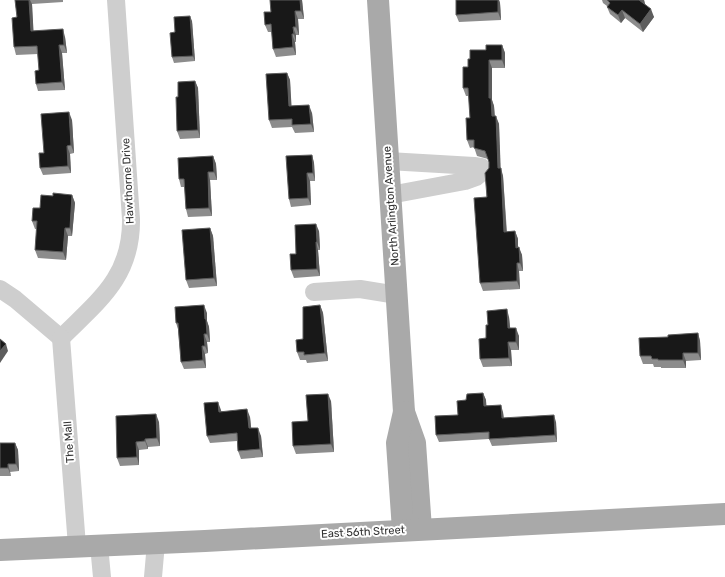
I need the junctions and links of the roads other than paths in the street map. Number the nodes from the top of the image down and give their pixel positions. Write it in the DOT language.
graph roads {
  1 [pos="116,0"];
  2 [pos="378,0"];
  3 [pos="388,161"];
  4 [pos="390,195"];
  5 [pos="0,289"];
  6 [pos="314,292"];
  7 [pos="397,295"];
  8 [pos="61,338"];
  9 [pos="725,514"];
  10 [pos="412,530"];
  11 [pos="156,543"];
  12 [pos="99,545"];
  13 [pos="77,546"];
  14 [pos="0,550"];
  15 [pos="102,577"];
  16 [pos="153,577"];
  1 -- 8 [label="street, Hawthorne Drive"];
  2 -- 3 [label="main road, North Arlington Avenue"];
  3 -- 4 [label="main road, North Arlington Avenue"];
  3 -- 4 [label="street"];
  4 -- 7 [label="main road, North Arlington Avenue"];
  5 -- 8 [label="street"];
  6 -- 7 [label="street"];
  7 -- 10 [label="main road, North Arlington Avenue"];
  8 -- 13 [label="street, The Mall"];
  9 -- 10 [label="main road, East 56th Street"];
  10 -- 11 [label="main road, East 56th Street"];
  11 -- 12 [label="main road, East 56th Street"];
  11 -- 16 [label="street"];
  12 -- 13 [label="main road, East 56th Street"];
  12 -- 15 [label="street"];
  13 -- 14 [label="main road, East 56th Street"];
}
